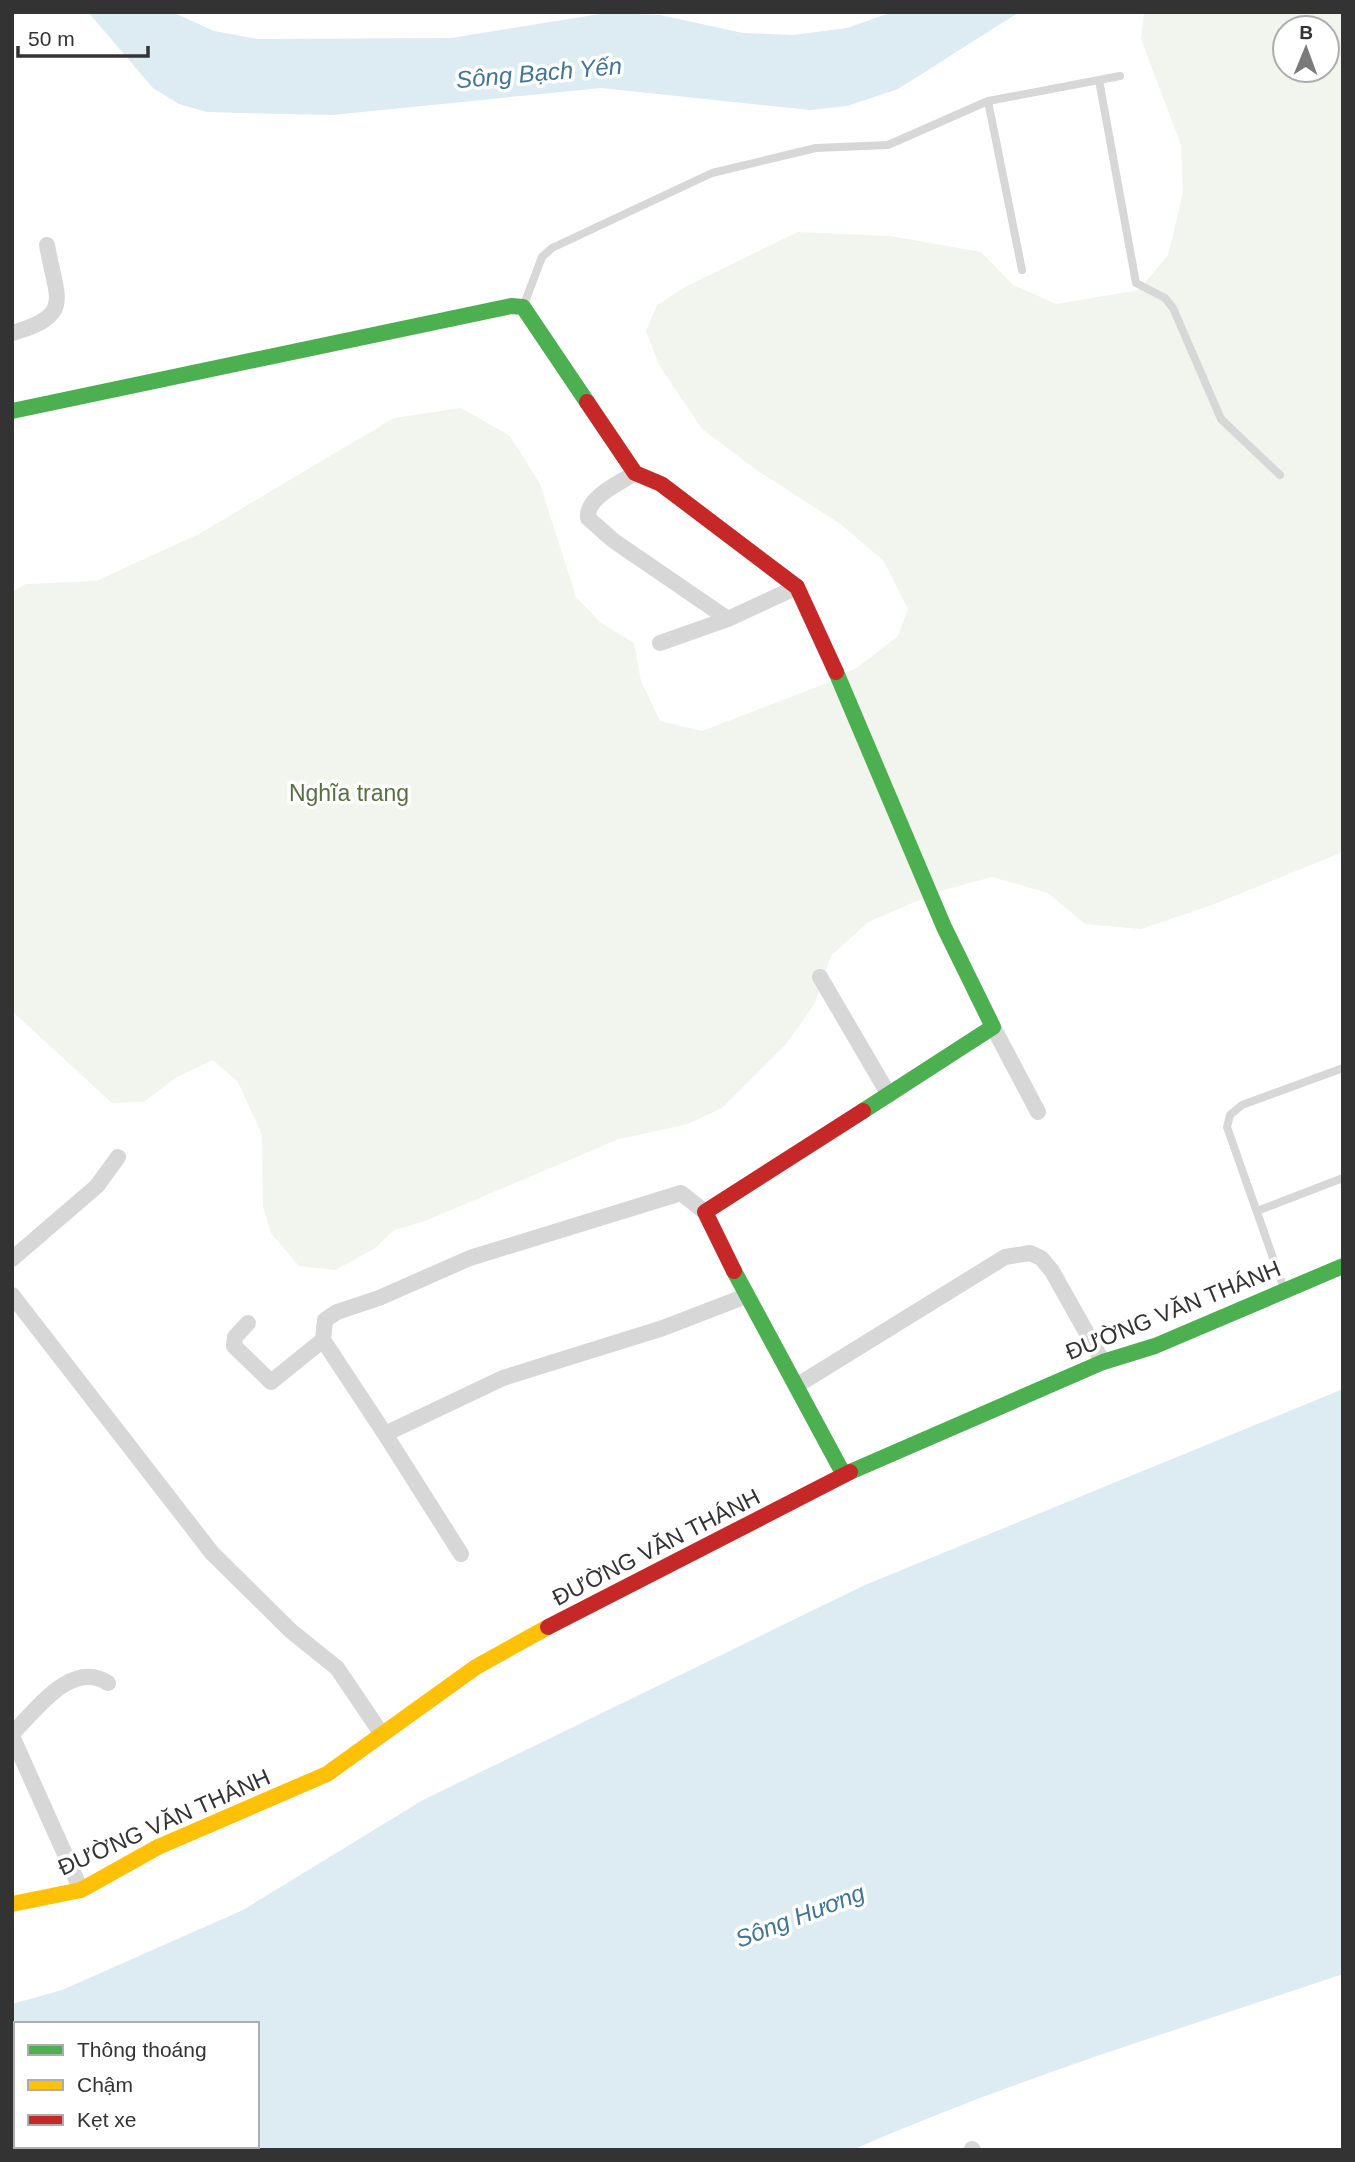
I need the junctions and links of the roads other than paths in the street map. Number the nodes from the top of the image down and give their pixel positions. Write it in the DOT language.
graph roads {
  1 [pos="1120,76"];
  2 [pos="1099,80"];
  3 [pos="988,101"];
  4 [pos="47,245"];
  5 [pos="1022,270"];
  6 [pos="523,307"];
  7 [pos="12,333"];
  8 [pos="12,411"];
  9 [pos="635,473"];
  10 [pos="1280,475"];
  11 [pos="797,587"];
  12 [pos="728,619"];
  13 [pos="660,643"];
  14 [pos="820,977"];
  15 [pos="993,1027"];
  16 [pos="1343,1068"];
  17 [pos="889,1095"];
  18 [pos="1038,1112"];
  19 [pos="118,1157"];
  20 [pos="1343,1178"];
  21 [pos="1256,1211"];
  22 [pos="705,1212"];
  23 [pos="12,1259"];
  24 [pos="1343,1266"];
  25 [pos="1284,1289"];
  26 [pos="12,1295"];
  27 [pos="746,1296"];
  28 [pos="248,1323"];
  29 [pos="323,1340"];
  30 [pos="1103,1362"];
  31 [pos="796,1386"];
  32 [pos="385,1434"];
  33 [pos="844,1475"];
  34 [pos="461,1554"];
  35 [pos="108,1683"];
  36 [pos="382,1733"];
  37 [pos="12,1735"];
  38 [pos="81,1890"];
  39 [pos="12,1904"];
  1 -- 2 [label="lane"];
  2 -- 3 [label="lane"];
  2 -- 10 [label="lane"];
  3 -- 5 [label="lane"];
  3 -- 6 [label="lane"];
  4 -- 7 [label="street"];
  6 -- 8 [label="street"];
  6 -- 9 [label="street"];
  9 -- 11 [label="street"];
  9 -- 12 [label="street"];
  11 -- 12 [label="street"];
  11 -- 15 [label="street"];
  12 -- 13 [label="street"];
  14 -- 17 [label="street"];
  15 -- 17 [label="street"];
  15 -- 18 [label="street"];
  16 -- 21 [label="lane"];
  17 -- 22 [label="street"];
  19 -- 23 [label="street"];
  20 -- 21 [label="lane"];
  21 -- 25 [label="lane"];
  22 -- 27 [label="street"];
  22 -- 29 [label="street"];
  24 -- 25 [label="street, ĐƯỜNG VĂN THÁNH"];
  25 -- 30 [label="street, ĐƯỜNG VĂN THÁNH"];
  26 -- 36 [label="street"];
  27 -- 31 [label="street"];
  27 -- 32 [label="street"];
  28 -- 29 [label="street"];
  29 -- 32 [label="street"];
  30 -- 31 [label="street"];
  30 -- 33 [label="street, ĐƯỜNG VĂN THÁNH"];
  31 -- 33 [label="street"];
  32 -- 34 [label="street"];
  33 -- 36 [label="street, ĐƯỜNG VĂN THÁNH"];
  35 -- 37 [label="street"];
  36 -- 38 [label="street, ĐƯỜNG VĂN THÁNH"];
  37 -- 38 [label="street"];
  38 -- 39 [label="street, ĐƯỜNG VĂN THÁNH"];
}
